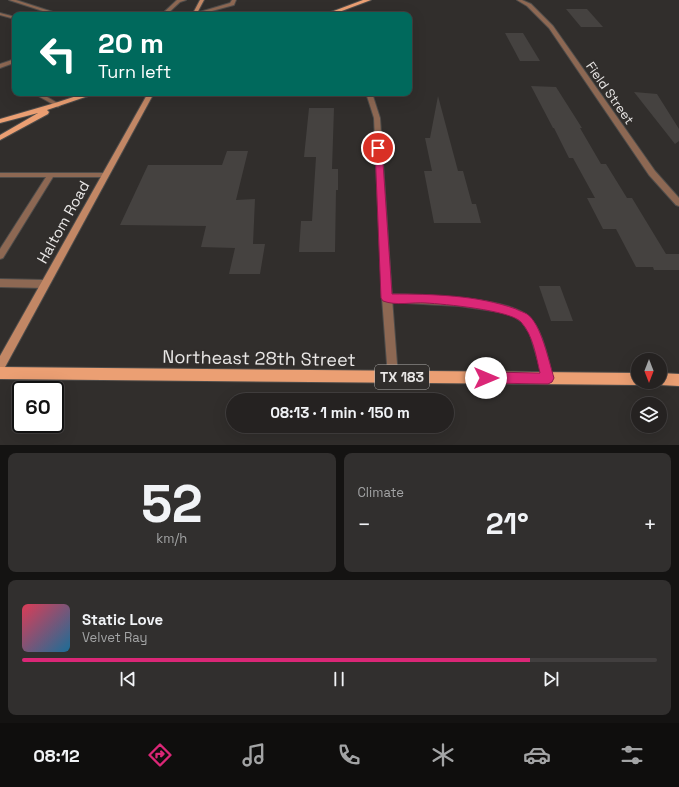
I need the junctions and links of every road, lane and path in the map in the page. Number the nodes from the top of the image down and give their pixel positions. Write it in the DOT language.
graph roads {
  1 [pos="11,0"];
  2 [pos="184,0"];
  3 [pos="202,0"];
  4 [pos="234,0"];
  5 [pos="368,0"];
  6 [pos="519,0"];
  7 [pos="34,2"];
  8 [pos="26,5"];
  9 [pos="50,12"];
  10 [pos="166,12"];
  11 [pos="195,12"];
  12 [pos="202,12"];
  13 [pos="334,12"];
  14 [pos="0,14"];
  15 [pos="12,17"];
  16 [pos="12,63"];
  17 [pos="0,66"];
  18 [pos="42,96"];
  19 [pos="84,96"];
  20 [pos="149,96"];
  21 [pos="370,96"];
  22 [pos="58,105"];
  23 [pos="0,121"];
  24 [pos="0,138"];
  25 [pos="51,175"];
  26 [pos="105,175"];
  27 [pos="0,176"];
  28 [pos="679,203"];
  29 [pos="0,256"];
  30 [pos="0,283"];
  31 [pos="45,284"];
  32 [pos="387,298"];
  33 [pos="0,366"];
  34 [pos="0,373"];
  35 [pos="393,377"];
  36 [pos="548,378"];
  37 [pos="631,379"];
  38 [pos="667,379"];
  39 [pos="679,380"];
  1 -- 8 [label="street"];
  2 -- 10 [label="street"];
  3 -- 11 [label="main road"];
  4 -- 12 [label="street"];
  5 -- 13 [label="main road"];
  6 -- 28 [label="street, Field Street"];
  7 -- 8 [label="street"];
  8 -- 9 [label="street"];
  14 -- 15 [label="street"];
  16 -- 17 [label="street"];
  18 -- 22 [label="street"];
  19 -- 22 [label="main road"];
  20 -- 26 [label="main road, Haltom Road"];
  21 -- 32 [label="street"];
  22 -- 23 [label="main road"];
  22 -- 24 [label="main road"];
  25 -- 26 [label="street"];
  25 -- 27 [label="street"];
  25 -- 29 [label="street"];
  26 -- 31 [label="main road, Haltom Road"];
  30 -- 31 [label="street"];
  31 -- 33 [label="main road, Haltom Road"];
  32 -- 35 [label="street"];
  32 -- 36 [label="street"];
  34 -- 35 [label="main road, Northeast 28th Street / TX 183"];
  35 -- 36 [label="main road, Northeast 28th Street / TX 183"];
  36 -- 37 [label="main road, Northeast 28th Street / TX 183"];
  38 -- 39 [label="main road"];
}
